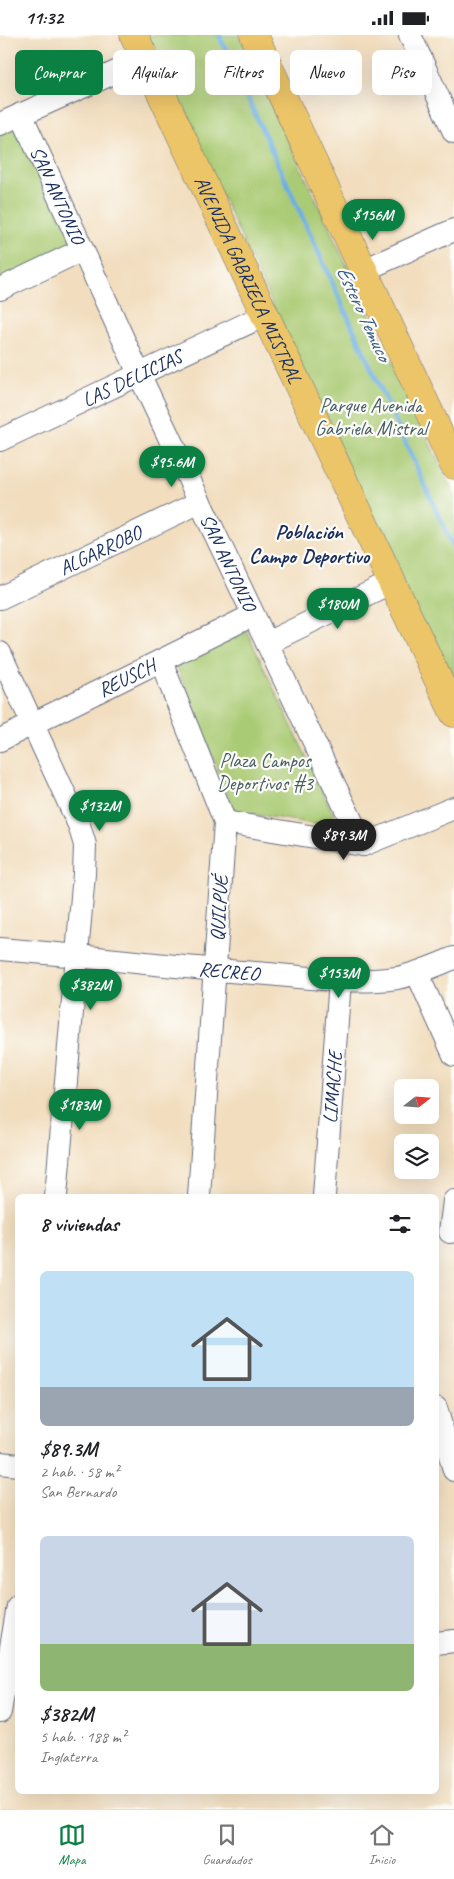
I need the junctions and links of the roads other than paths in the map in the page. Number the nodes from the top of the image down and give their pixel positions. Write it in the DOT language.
graph roads {
  1 [pos="254,35"];
  2 [pos="410,35"];
  3 [pos="139,47"];
  4 [pos="21,114"];
  5 [pos="0,124"];
  6 [pos="454,132"];
  7 [pos="454,230"];
  8 [pos="82,250"];
  9 [pos="364,270"];
  10 [pos="0,289"];
  11 [pos="265,315"];
  12 [pos="140,376"];
  13 [pos="0,440"];
  14 [pos="454,465"];
  15 [pos="200,502"];
  16 [pos="392,582"];
  17 [pos="0,598"];
  18 [pos="253,615"];
  19 [pos="267,643"];
  20 [pos="0,653"];
  21 [pos="161,661"];
  22 [pos="454,713"];
  23 [pos="33,725"];
  24 [pos="0,740"];
  25 [pos="454,808"];
  26 [pos="225,822"];
  27 [pos="363,845"];
  28 [pos="0,949"];
  29 [pos="77,955"];
  30 [pos="454,958"];
  31 [pos="215,970"];
  32 [pos="418,973"];
  33 [pos="340,980"];
  34 [pos="454,1055"];
  35 [pos="56,1194"];
  36 [pos="199,1194"];
  37 [pos="324,1194"];
  38 [pos="454,1201"];
  39 [pos="450,1231"];
  40 [pos="439,1418"];
  41 [pos="0,1463"];
  42 [pos="15,1465"];
  43 [pos="454,1470"];
  44 [pos="15,1621"];
  45 [pos="454,1641"];
  46 [pos="439,1643"];
  47 [pos="9,1650"];
  48 [pos="0,1712"];
  1 -- 9 [label="main road"];
  2 -- 6 [label="street"];
  3 -- 4 [label="street"];
  3 -- 11 [label="main road, AVENIDA GABRIELA MISTRAL"];
  4 -- 5 [label="street"];
  4 -- 8 [label="street, SAN ANTONIO"];
  7 -- 9 [label="street"];
  8 -- 10 [label="street"];
  8 -- 12 [label="street, SAN ANTONIO"];
  9 -- 14 [label="main road"];
  11 -- 12 [label="street, LAS DELICIAS"];
  11 -- 16 [label="main road, AVENIDA GABRIELA MISTRAL"];
  12 -- 13 [label="street, LAS DELICIAS"];
  12 -- 15 [label="street, SAN ANTONIO"];
  15 -- 17 [label="street, ALGARROBO"];
  15 -- 18 [label="street, SAN ANTONIO"];
  16 -- 19 [label="street"];
  16 -- 22 [label="main road, AVENIDA GABRIELA MISTRAL"];
  18 -- 19 [label="street, SAN ANTONIO"];
  18 -- 21 [label="street, REUSCH"];
  19 -- 27 [label="street, SAN ANTONIO"];
  20 -- 23 [label="street"];
  21 -- 23 [label="street, REUSCH"];
  21 -- 26 [label="street, QUILPUÉ"];
  23 -- 24 [label="street, REUSCH"];
  23 -- 29 [label="street"];
  25 -- 27 [label="street"];
  26 -- 27 [label="street"];
  26 -- 31 [label="street, QUILPUÉ"];
  28 -- 29 [label="street, RECREO"];
  29 -- 31 [label="street, RECREO"];
  29 -- 35 [label="street"];
  30 -- 32 [label="street, RECREO"];
  31 -- 33 [label="street, RECREO"];
  31 -- 36 [label="street, QUILPUÉ"];
  32 -- 33 [label="street, RECREO"];
  32 -- 34 [label="street"];
  33 -- 37 [label="street, LIMACHE"];
  38 -- 39 [label="street"];
  40 -- 43 [label="street"];
  41 -- 42 [label="street"];
  44 -- 47 [label="street"];
  45 -- 46 [label="street"];
  47 -- 48 [label="street"];
}
